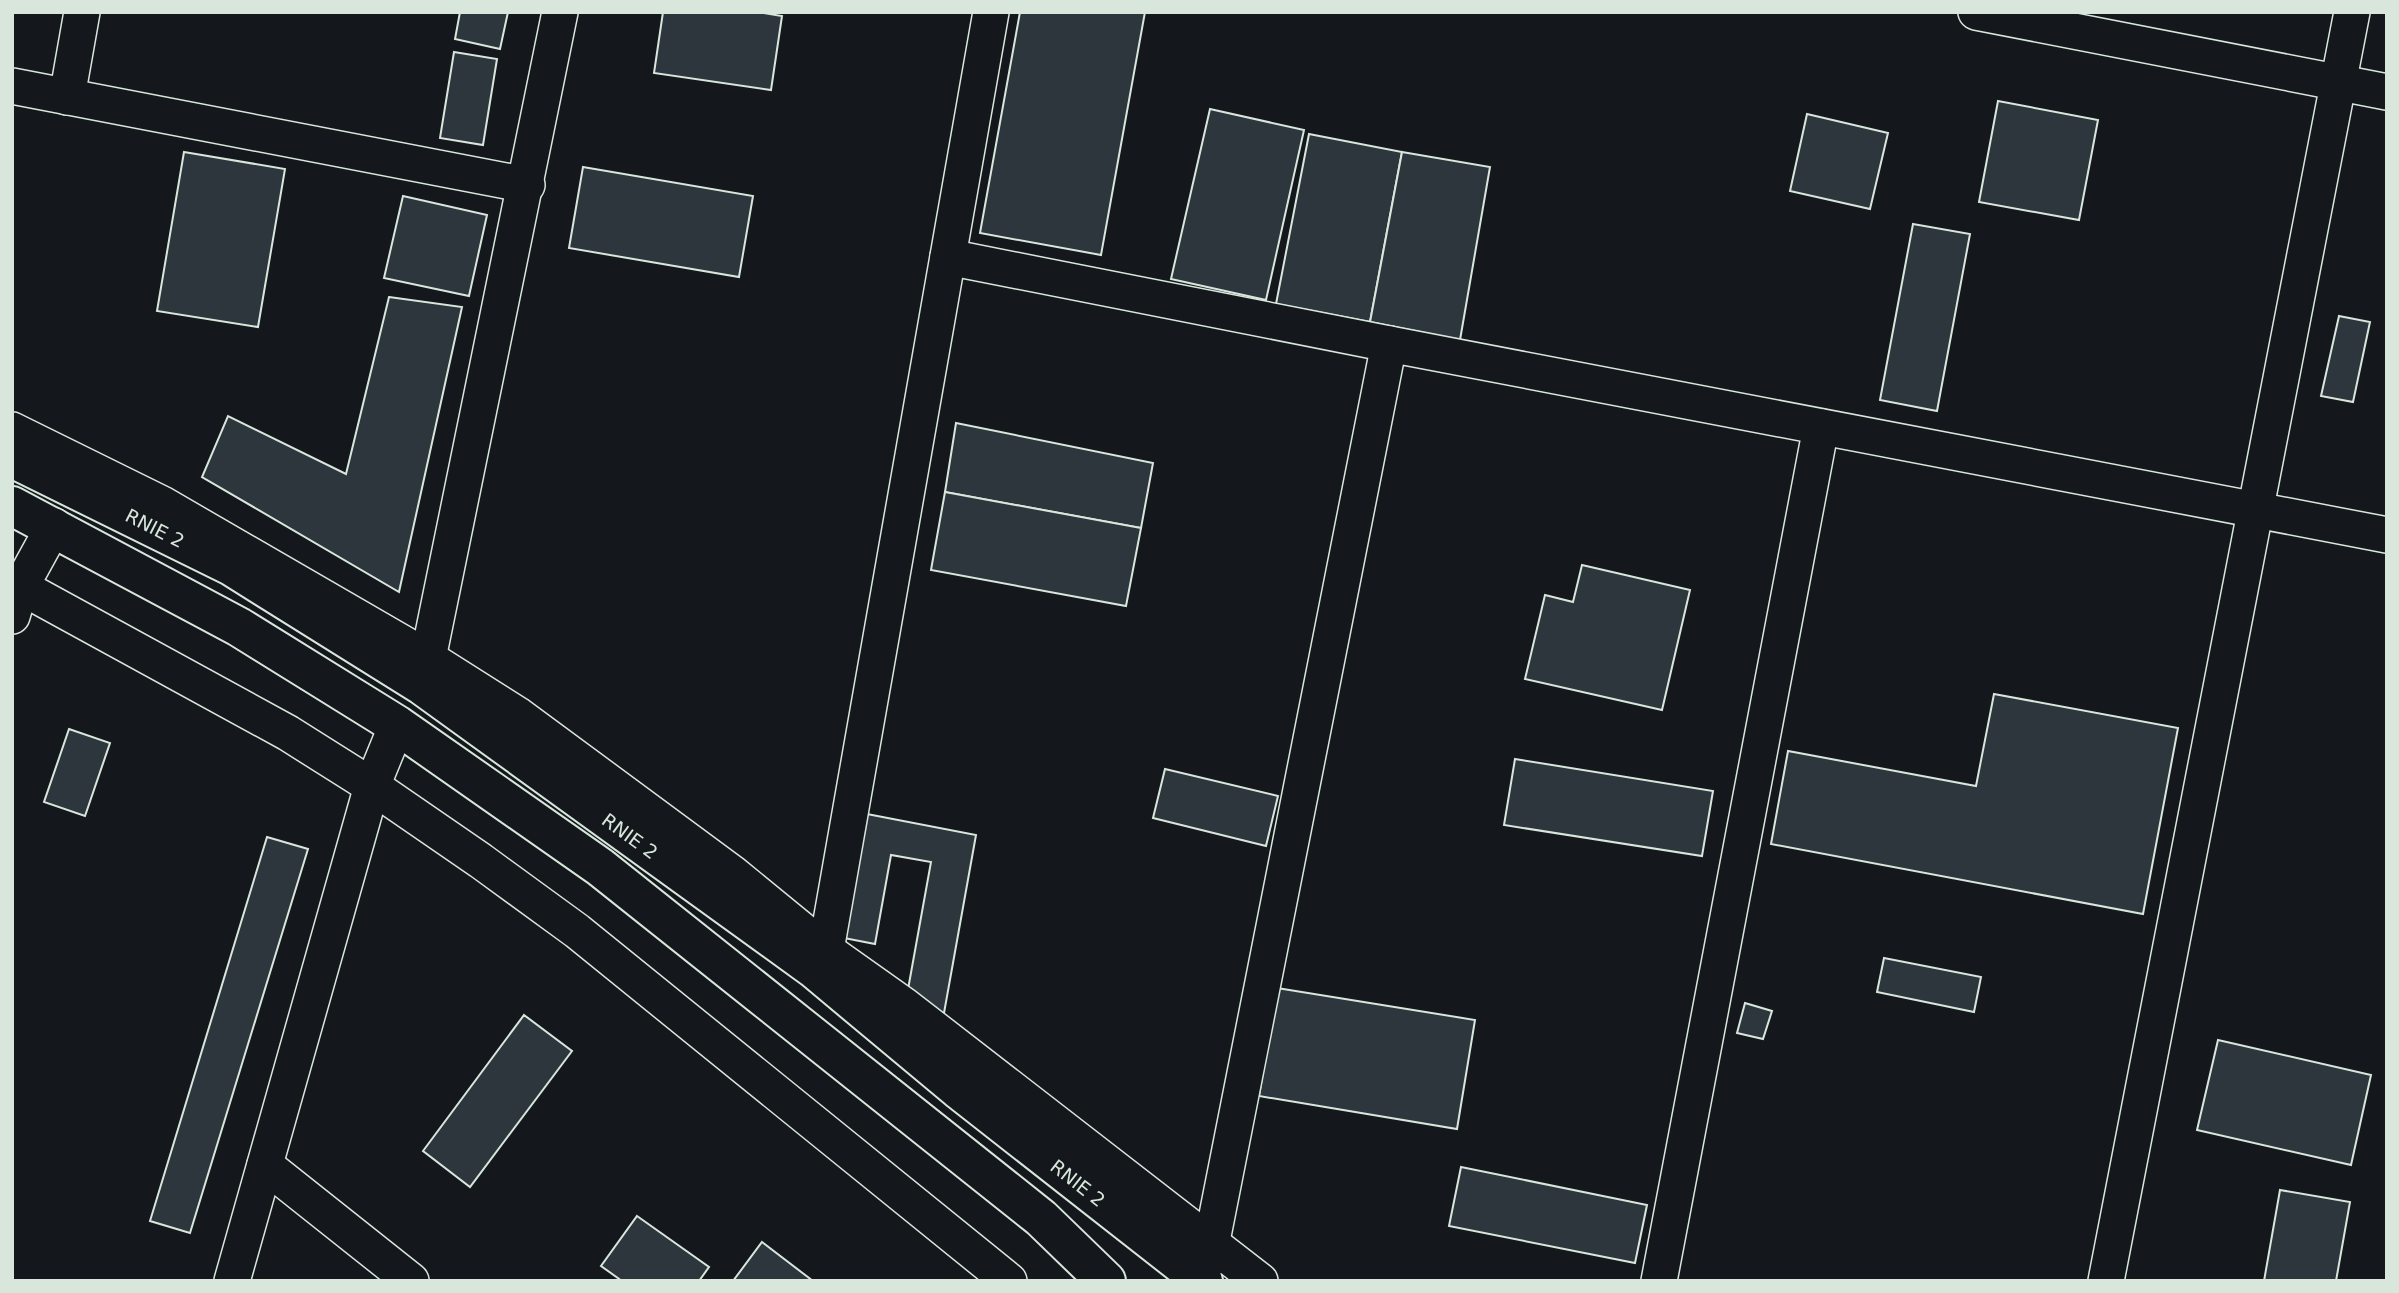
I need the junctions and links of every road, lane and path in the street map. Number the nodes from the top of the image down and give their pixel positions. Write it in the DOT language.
graph roads {
  1 [pos="82,12"];
  2 [pos="560,12"];
  3 [pos="991,12"];
  4 [pos="1976,12"];
  5 [pos="2352,12"];
  6 [pos="2338,83"];
  7 [pos="12,86"];
  8 [pos="2387,92"];
  9 [pos="68,97"];
  10 [pos="527,185"];
  11 [pos="948,257"];
  12 [pos="1389,345"];
  13 [pos="1821,427"];
  14 [pos="12,430"];
  15 [pos="12,458"];
  16 [pos="12,506"];
  17 [pos="2255,508"];
  18 [pos="54,526"];
  19 [pos="2387,535"];
  20 [pos="15,595"];
  21 [pos="425,672"];
  22 [pos="397,725"];
  23 [pos="372,786"];
  24 [pos="819,959"];
  25 [pos="265,1165"];
  26 [pos="1212,1242"];
  27 [pos="232,1281"];
  28 [pos="411,1281"];
  29 [pos="1009,1281"];
  30 [pos="1105,1281"];
  31 [pos="1204,1281"];
  32 [pos="1260,1281"];
  33 [pos="1659,1281"];
  34 [pos="2106,1281"];
  1 -- 9 [label="street"];
  2 -- 10 [label="street"];
  3 -- 11 [label="street"];
  4 -- 6 [label="street"];
  5 -- 6 [label="street"];
  6 -- 8 [label="street"];
  6 -- 17 [label="street"];
  7 -- 9 [label="street"];
  9 -- 10 [label="street"];
  10 -- 21 [label="street"];
  11 -- 12 [label="street"];
  11 -- 24 [label="street"];
  12 -- 13 [label="street"];
  12 -- 26 [label="street"];
  13 -- 17 [label="street"];
  13 -- 33 [label="street"];
  14 -- 21 [label="street"];
  15 -- 21 [label="highway, RNIE 2 / RNIE 2"];
  16 -- 18 [label="highway"];
  17 -- 19 [label="street"];
  17 -- 34 [label="street"];
  18 -- 20 [label="street"];
  18 -- 22 [label="highway"];
  20 -- 23 [label="street"];
  21 -- 24 [label="highway, RNIE 2 / RNIE 2"];
  22 -- 23 [label="street"];
  22 -- 30 [label="highway"];
  23 -- 25 [label="street"];
  23 -- 29 [label="street"];
  24 -- 26 [label="street"];
  24 -- 31 [label="highway, RNIE 2 / RNIE 2"];
  25 -- 27 [label="street"];
  25 -- 28 [label="street"];
  26 -- 31 [label="street"];
  26 -- 32 [label="street"];
}
